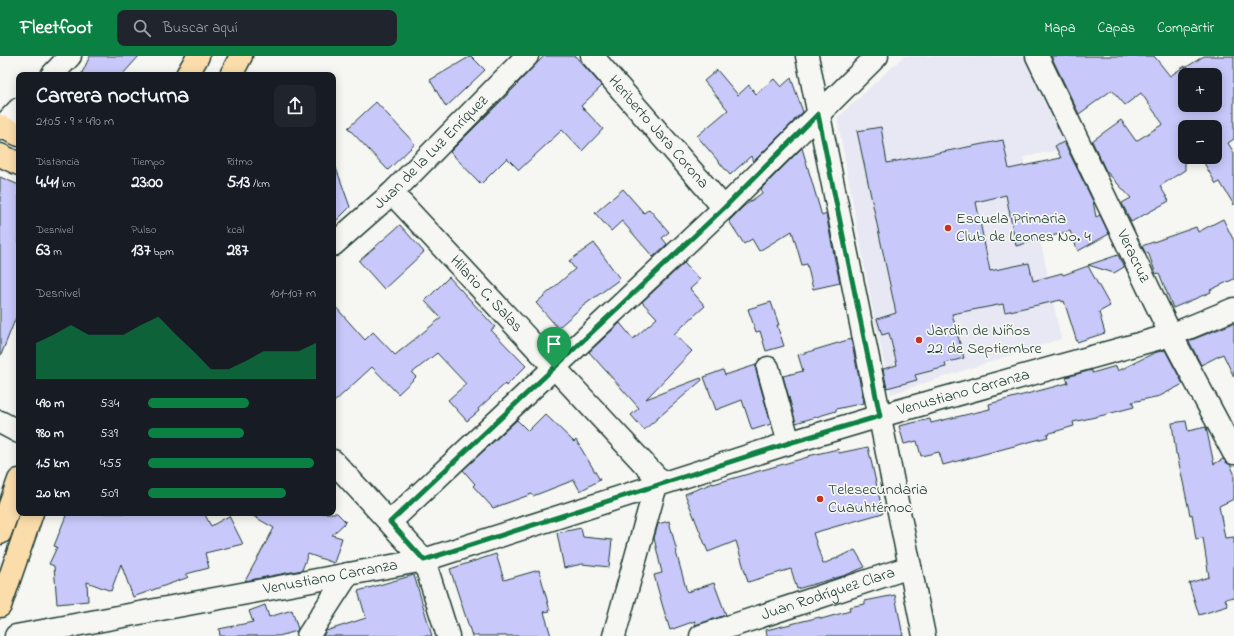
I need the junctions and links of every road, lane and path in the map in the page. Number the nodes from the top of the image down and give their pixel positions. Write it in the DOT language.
graph roads {
  1 [pos="70,56"];
  2 [pos="198,56"];
  3 [pos="241,56"];
  4 [pos="527,56"];
  5 [pos="592,56"];
  6 [pos="807,56"];
  7 [pos="877,56"];
  8 [pos="1037,56"];
  9 [pos="55,72"];
  10 [pos="189,72"];
  11 [pos="233,72"];
  12 [pos="16,114"];
  13 [pos="818,114"];
  14 [pos="5,130"];
  15 [pos="0,155"];
  16 [pos="16,163"];
  17 [pos="392,193"];
  18 [pos="724,208"];
  19 [pos="336,242"];
  20 [pos="1234,309"];
  21 [pos="1171,335"];
  22 [pos="554,368"];
  23 [pos="768,368"];
  24 [pos="880,416"];
  25 [pos="0,422"];
  26 [pos="16,430"];
  27 [pos="789,443"];
  28 [pos="1234,453"];
  29 [pos="336,464"];
  30 [pos="659,484"];
  31 [pos="16,488"];
  32 [pos="31,516"];
  33 [pos="390,522"];
  34 [pos="0,533"];
  35 [pos="424,560"];
  36 [pos="910,567"];
  37 [pos="348,574"];
  38 [pos="0,606"];
  39 [pos="16,636"];
  40 [pos="308,636"];
  41 [pos="448,636"];
  42 [pos="614,636"];
  43 [pos="701,636"];
  44 [pos="924,636"];
  1 -- 9 [label="street"];
  2 -- 10 [label="main road"];
  3 -- 11 [label="main road"];
  4 -- 17 [label="street, Juan de la Luz Enríquez"];
  5 -- 18 [label="street, Heriberto Jara Corona"];
  6 -- 13 [label="street"];
  7 -- 13 [label="street"];
  8 -- 21 [label="street, Veracruz"];
  12 -- 14 [label="street"];
  13 -- 18 [label="street"];
  13 -- 24 [label="street"];
  15 -- 16 [label="main road"];
  17 -- 19 [label="street, Juan de la Luz Enríquez"];
  17 -- 22 [label="street, Hilario C. Salas"];
  18 -- 22 [label="street"];
  20 -- 21 [label="street, Venustiano Carranza"];
  21 -- 24 [label="street, Venustiano Carranza"];
  21 -- 28 [label="street, Veracruz"];
  22 -- 30 [label="street, Hilario C. Salas"];
  22 -- 33 [label="street"];
  23 -- 27 [label="street"];
  24 -- 27 [label="street, Venustiano Carranza"];
  24 -- 36 [label="street"];
  25 -- 26 [label="street"];
  27 -- 30 [label="street, Venustiano Carranza"];
  29 -- 33 [label="street"];
  30 -- 35 [label="street, Venustiano Carranza"];
  30 -- 42 [label="street"];
  31 -- 34 [label="main road"];
  32 -- 38 [label="main road"];
  33 -- 35 [label="street"];
  35 -- 37 [label="street, Venustiano Carranza"];
  35 -- 41 [label="street"];
  36 -- 43 [label="street, Juan Rodríguez Clara"];
  36 -- 44 [label="street"];
  37 -- 39 [label="street, Venustiano Carranza"];
  37 -- 40 [label="street"];
}
